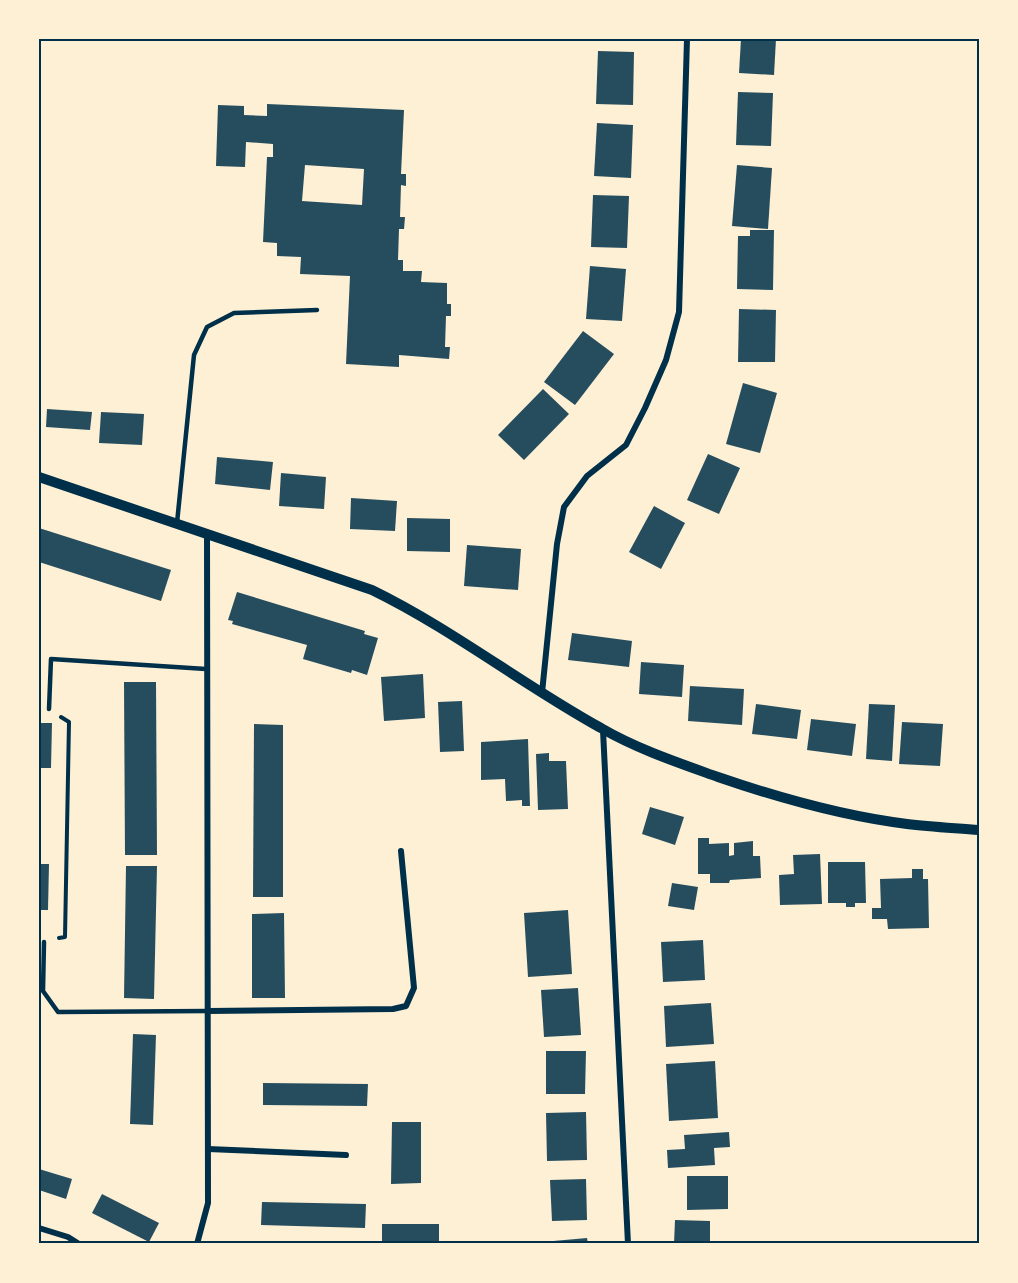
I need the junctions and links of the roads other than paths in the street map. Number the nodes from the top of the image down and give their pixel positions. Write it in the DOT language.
graph roads {
  1 [pos="687,39"];
  2 [pos="317,310"];
  3 [pos="39,477"];
  4 [pos="177,523"];
  5 [pos="207,533"];
  6 [pos="206,669"];
  7 [pos="542,694"];
  8 [pos="49,710"];
  9 [pos="603,730"];
  10 [pos="979,830"];
  11 [pos="401,851"];
  12 [pos="44,942"];
  13 [pos="208,1011"];
  14 [pos="208,1149"];
  15 [pos="346,1155"];
  16 [pos="39,1228"];
  17 [pos="79,1244"];
  18 [pos="197,1244"];
  19 [pos="628,1244"];
  1 -- 7 [label="street"];
  2 -- 4 [label="lane"];
  3 -- 4 [label="street"];
  4 -- 5 [label="street"];
  5 -- 6 [label="street"];
  5 -- 7 [label="street"];
  6 -- 8 [label="lane"];
  6 -- 13 [label="street"];
  7 -- 9 [label="street"];
  9 -- 10 [label="street"];
  9 -- 19 [label="street"];
  11 -- 13 [label="street"];
  12 -- 13 [label="lane"];
  13 -- 14 [label="street"];
  14 -- 15 [label="street"];
  14 -- 18 [label="street"];
  16 -- 17 [label="street"];
}
